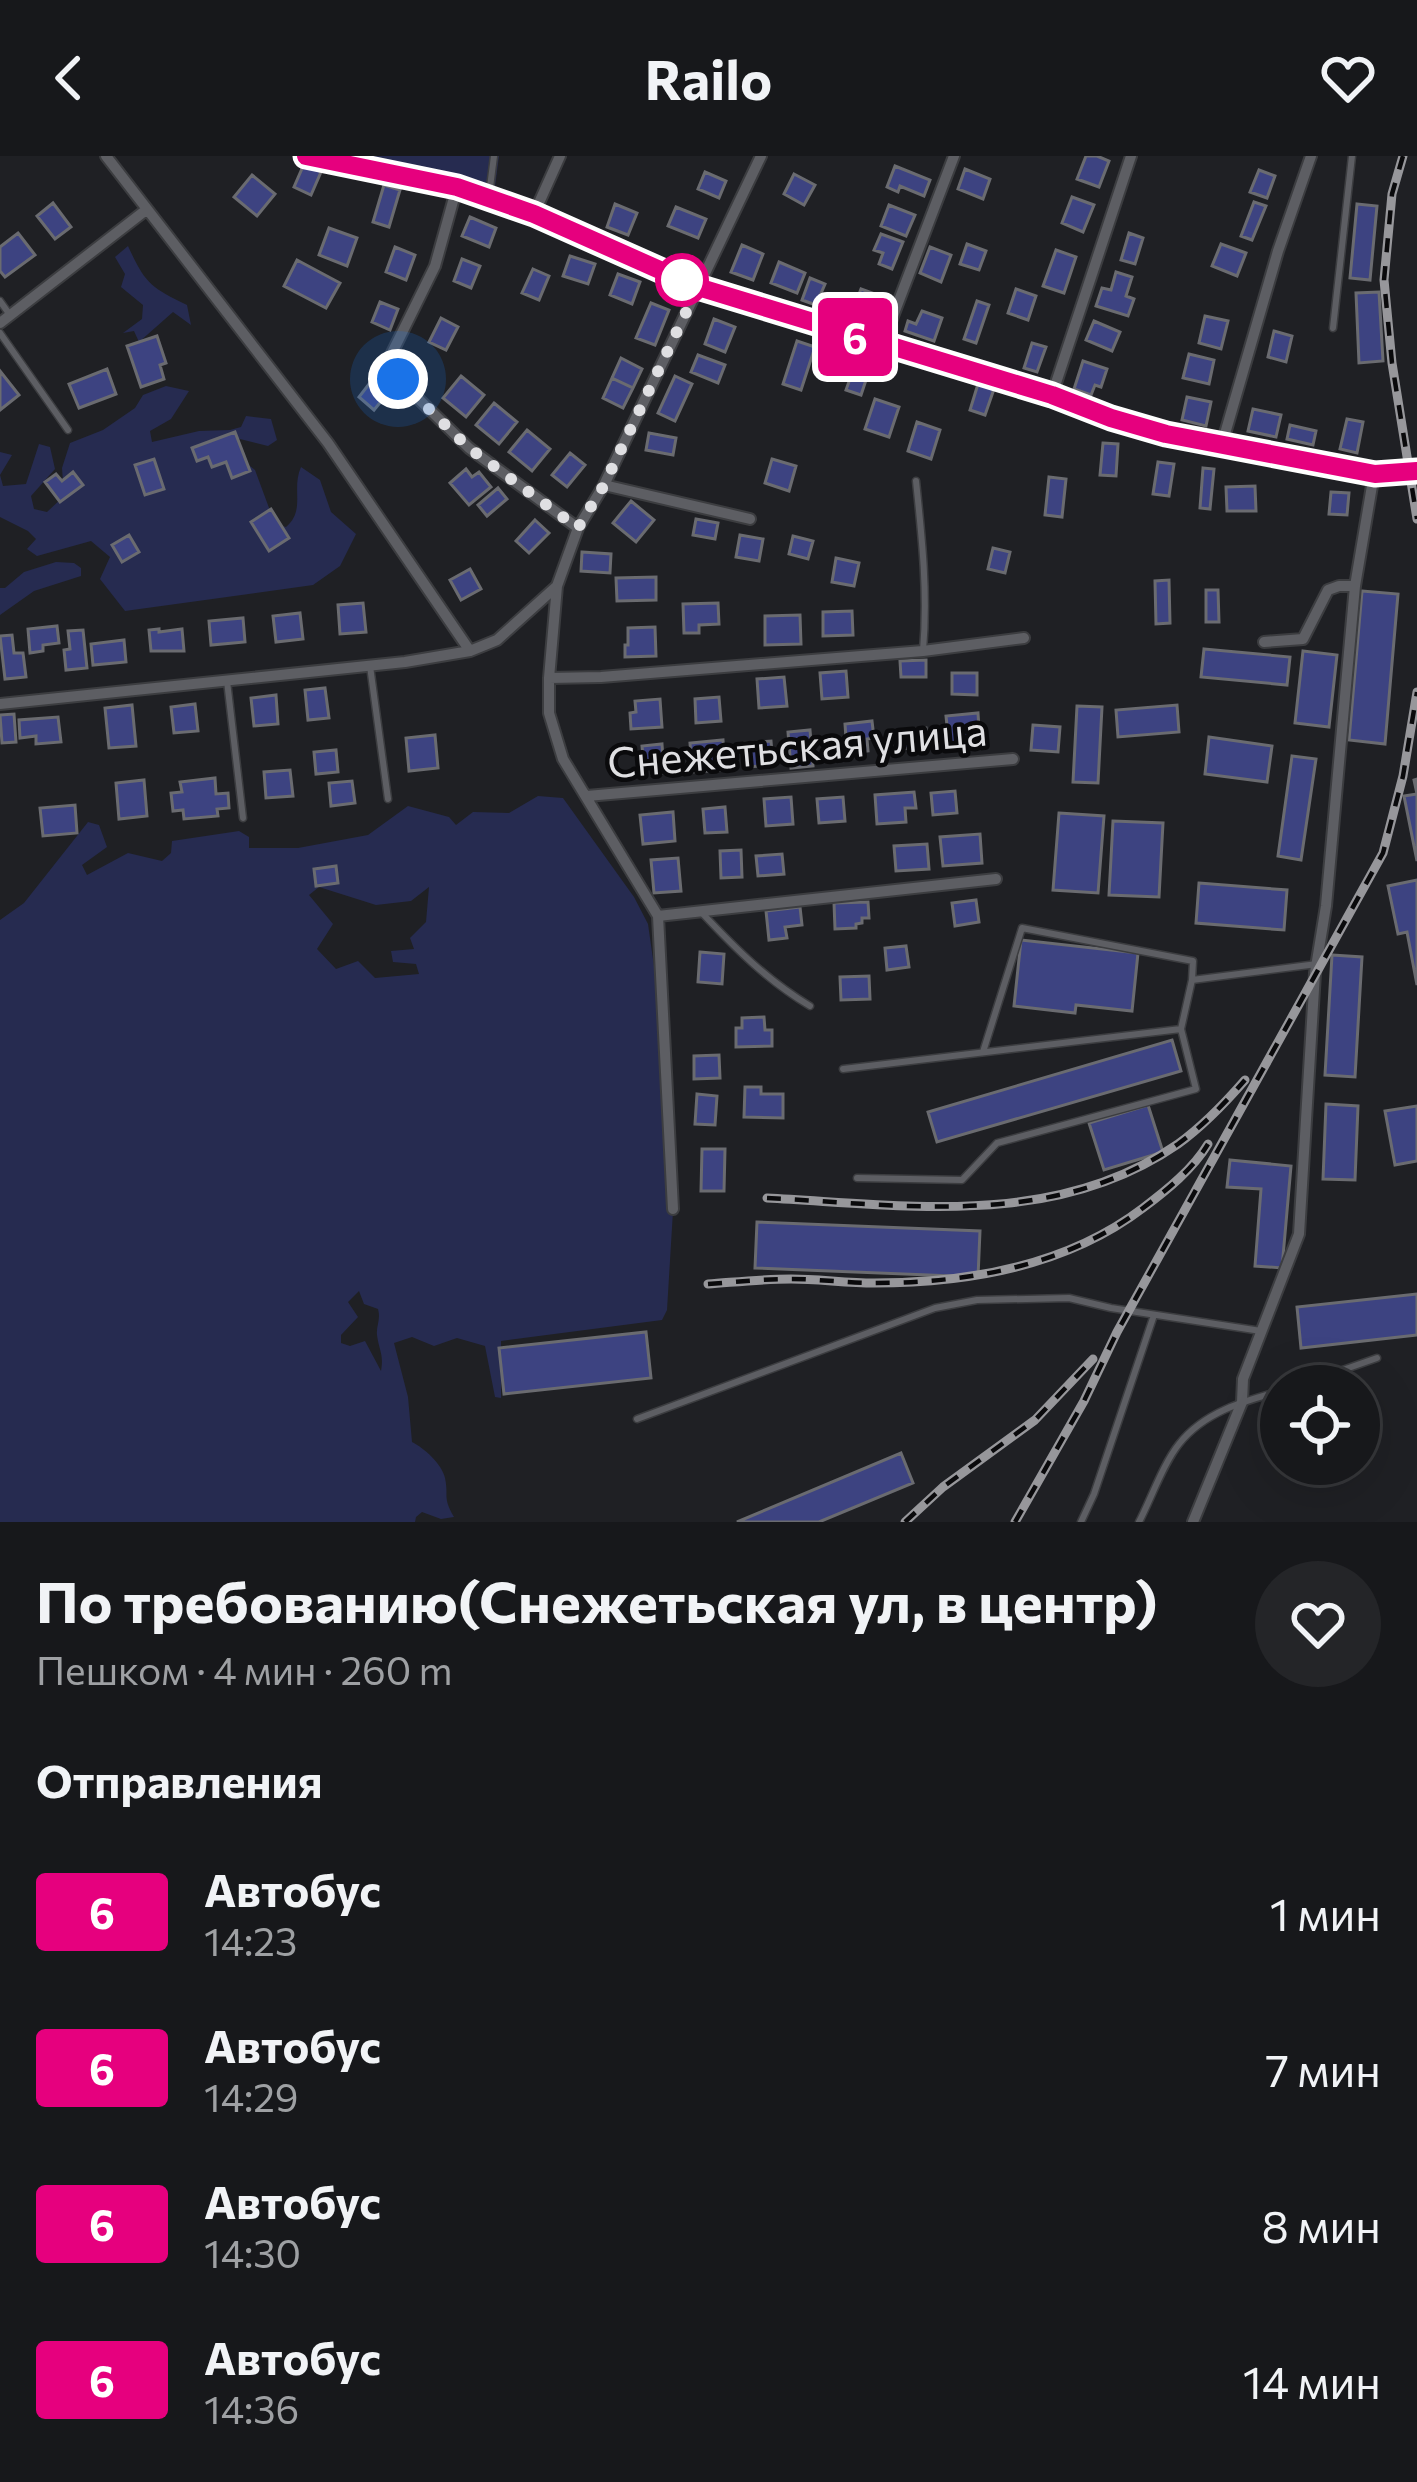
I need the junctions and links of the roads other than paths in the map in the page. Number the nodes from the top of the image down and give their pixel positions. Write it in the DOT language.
graph roads {
  1 [pos="106,156"];
  2 [pos="306,156"];
  3 [pos="494,156"];
  4 [pos="560,156"];
  5 [pos="761,156"];
  6 [pos="955,156"];
  7 [pos="1131,156"];
  8 [pos="1311,156"];
  9 [pos="1352,156"];
  10 [pos="457,187"];
  11 [pos="488,199"];
  12 [pos="146,210"];
  13 [pos="534,214"];
  14 [pos="698,287"];
  15 [pos="0,301"];
  16 [pos="5,319"];
  17 [pos="1334,328"];
  18 [pos="0,333"];
  19 [pos="882,345"];
  20 [pos="1052,395"];
  21 [pos="68,430"];
  22 [pos="1222,444"];
  23 [pos="1417,471"];
  24 [pos="1375,474"];
  25 [pos="916,481"];
  26 [pos="604,485"];
  27 [pos="750,519"];
  28 [pos="578,528"];
  29 [pos="557,586"];
  30 [pos="1354,586"];
  31 [pos="1024,638"];
  32 [pos="1264,642"];
  33 [pos="470,651"];
  34 [pos="923,651"];
  35 [pos="370,666"];
  36 [pos="548,679"];
  37 [pos="226,681"];
  38 [pos="0,704"];
  39 [pos="1013,759"];
  40 [pos="587,796"];
  41 [pos="388,799"];
  42 [pos="243,818"];
  43 [pos="996,879"];
  44 [pos="701,911"];
  45 [pos="658,916"];
  46 [pos="1317,964"];
  47 [pos="1192,980"];
  48 [pos="810,1006"];
  49 [pos="1180,1029"];
  50 [pos="982,1052"];
  51 [pos="843,1069"];
  52 [pos="857,1178"];
  53 [pos="673,1210"];
  54 [pos="1154,1315"];
  55 [pos="1261,1330"];
  56 [pos="1377,1358"];
  57 [pos="1357,1365"];
  58 [pos="1260,1397"];
  59 [pos="1242,1402"];
  60 [pos="637,1419"];
  61 [pos="1082,1522"];
  62 [pos="1139,1522"];
  63 [pos="1193,1522"];
  1 -- 12 [label="street"];
  2 -- 10 [label="street"];
  3 -- 11 [label="lane"];
  4 -- 13 [label="street"];
  5 -- 14 [label="street, Снежетьская улица"];
  6 -- 19 [label="street"];
  7 -- 20 [label="street"];
  8 -- 22 [label="street"];
  9 -- 17 [label="lane"];
  10 -- 11 [label="street"];
  10 -- 28 [label="street"];
  11 -- 13 [label="street"];
  12 -- 16 [label="street"];
  12 -- 33 [label="street"];
  13 -- 14 [label="street"];
  14 -- 19 [label="street"];
  14 -- 26 [label="street, Снежетьская улица"];
  15 -- 16 [label="lane"];
  18 -- 21 [label="lane"];
  19 -- 20 [label="street"];
  20 -- 22 [label="street"];
  22 -- 24 [label="street"];
  23 -- 24 [label="street"];
  24 -- 30 [label="street"];
  25 -- 34 [label="lane"];
  26 -- 27 [label="street"];
  26 -- 28 [label="street, Снежетьская улица"];
  28 -- 29 [label="street, Снежетьская улица"];
  29 -- 33 [label="street"];
  29 -- 36 [label="street, Снежетьская улица"];
  30 -- 32 [label="street"];
  30 -- 46 [label="street"];
  31 -- 34 [label="street"];
  33 -- 35 [label="street"];
  34 -- 36 [label="street"];
  35 -- 37 [label="street"];
  35 -- 41 [label="lane"];
  36 -- 40 [label="street, Снежетьская улица"];
  37 -- 38 [label="street"];
  37 -- 42 [label="lane"];
  39 -- 40 [label="street, Снежетьская улица"];
  40 -- 45 [label="street, Снежетьская улица"];
  43 -- 44 [label="street"];
  44 -- 45 [label="street"];
  44 -- 48 [label="lane"];
  45 -- 53 [label="street, Снежетьская улица"];
  46 -- 47 [label="lane"];
  46 -- 55 [label="street"];
  47 -- 49 [label="lane"];
  47 -- 50 [label="lane"];
  49 -- 50 [label="lane"];
  49 -- 52 [label="lane"];
  50 -- 51 [label="lane"];
  54 -- 55 [label="lane"];
  54 -- 60 [label="lane"];
  54 -- 61 [label="lane"];
  55 -- 59 [label="street"];
  56 -- 57 [label="lane"];
  58 -- 59 [label="lane"];
  59 -- 62 [label="lane"];
  59 -- 63 [label="street"];
}
